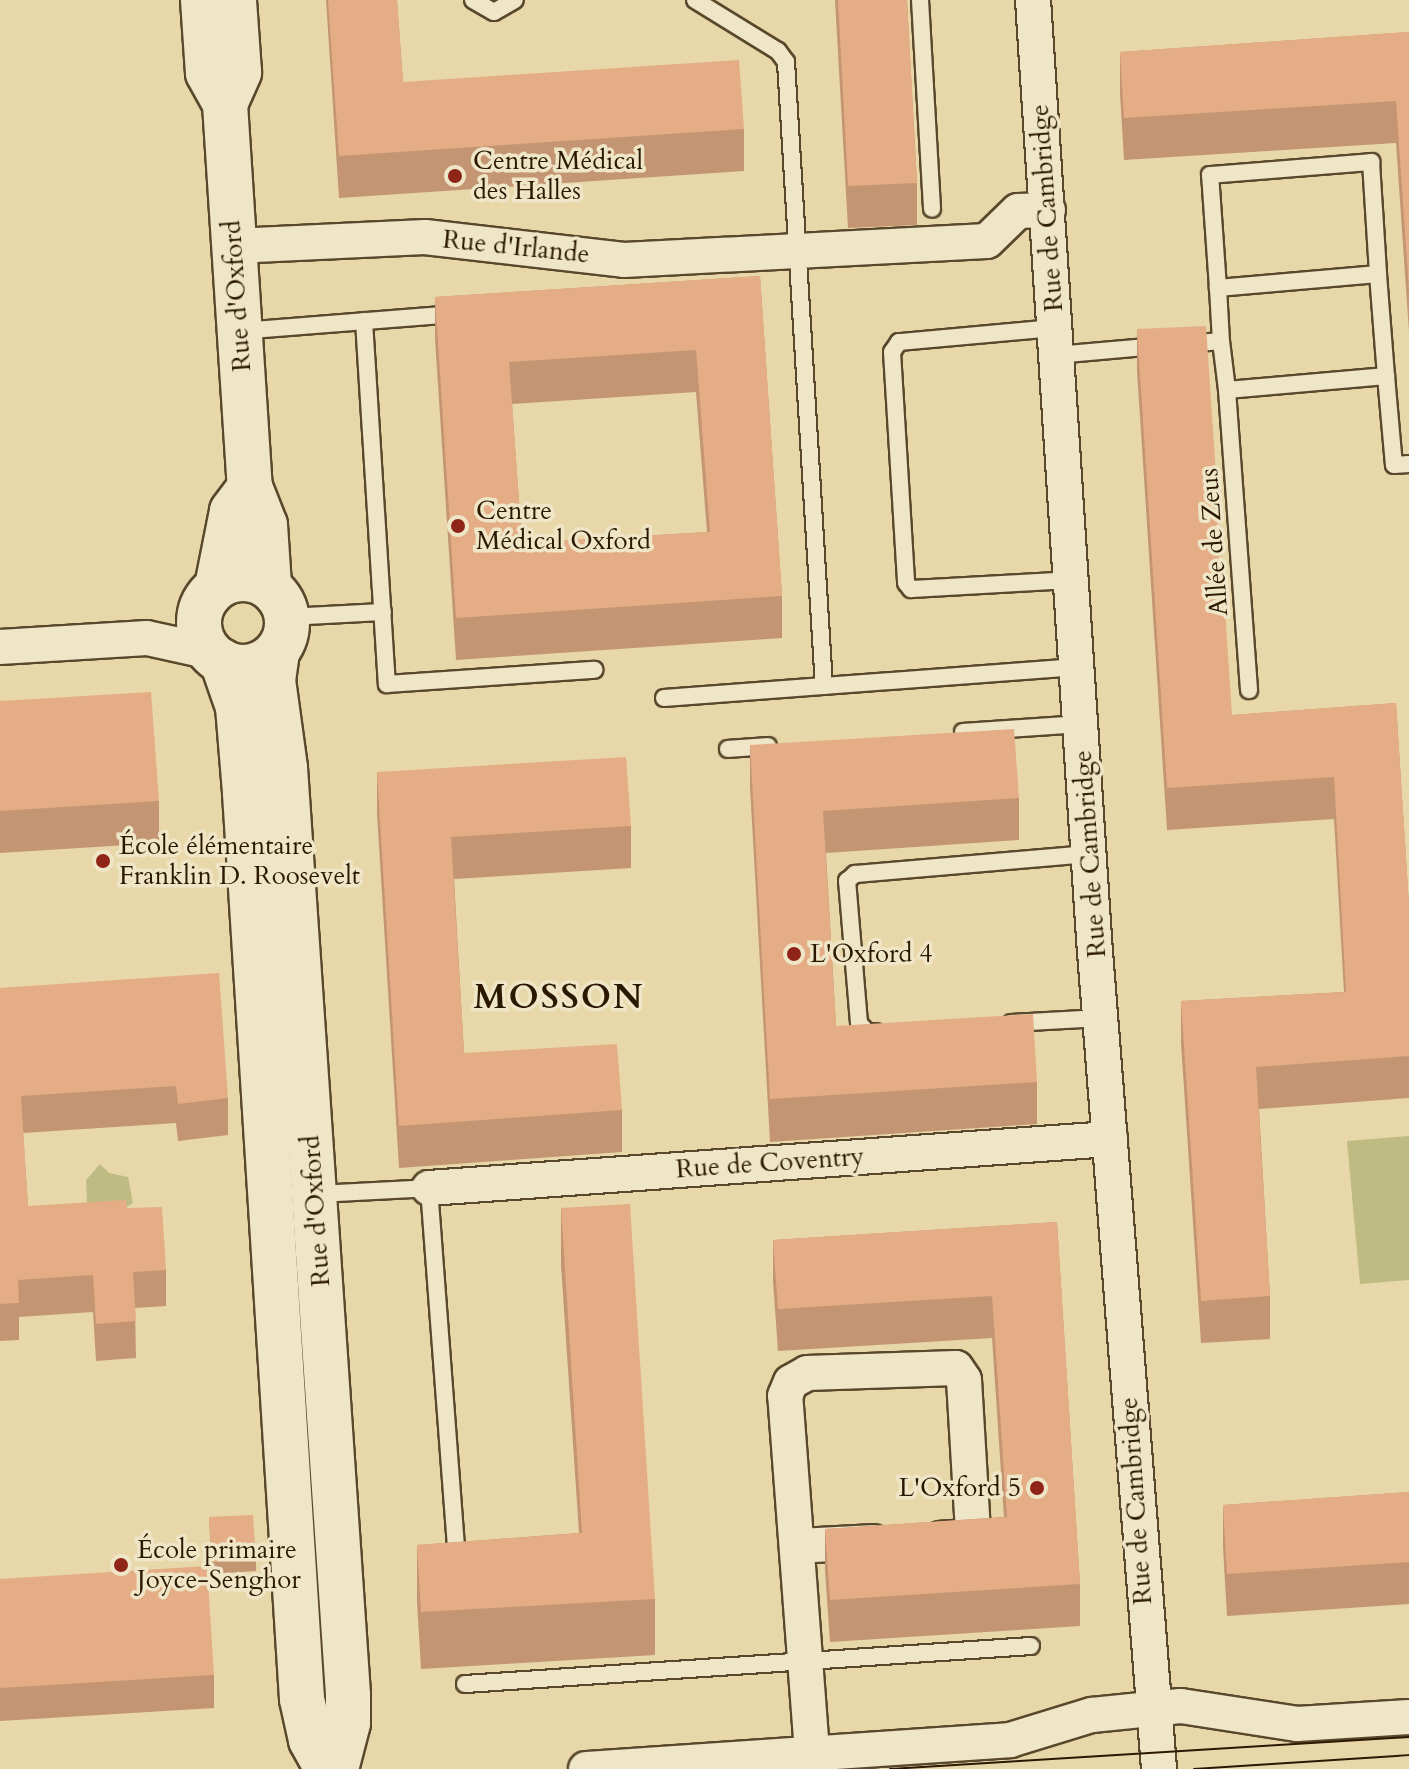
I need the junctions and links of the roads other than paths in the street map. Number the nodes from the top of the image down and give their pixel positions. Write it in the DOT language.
graph roads {
  1 [pos="203,0"];
  2 [pos="234,0"];
  3 [pos="473,0"];
  4 [pos="515,0"];
  5 [pos="695,0"];
  6 [pos="920,0"];
  7 [pos="1033,0"];
  8 [pos="225,104"];
  9 [pos="932,209"];
  10 [pos="1048,210"];
  11 [pos="234,246"];
  12 [pos="797,251"];
  13 [pos="1378,274"];
  14 [pos="1218,288"];
  15 [pos="473,313"];
  16 [pos="364,321"];
  17 [pos="240,331"];
  18 [pos="1055,341"];
  19 [pos="1221,341"];
  20 [pos="1386,376"];
  21 [pos="1227,390"];
  22 [pos="1409,464"];
  23 [pos="250,487"];
  24 [pos="1071,580"];
  25 [pos="217,587"];
  26 [pos="383,612"];
  27 [pos="277,619"];
  28 [pos="0,647"];
  29 [pos="216,657"];
  30 [pos="1077,667"];
  31 [pos="595,670"];
  32 [pos="824,686"];
  33 [pos="1249,690"];
  34 [pos="664,698"];
  35 [pos="1081,724"];
  36 [pos="941,734"];
  37 [pos="789,745"];
  38 [pos="728,749"];
  39 [pos="1089,854"];
  40 [pos="1101,1018"];
  41 [pos="990,1024"];
  42 [pos="897,1030"];
  43 [pos="1110,1139"];
  44 [pos="429,1188"];
  45 [pos="315,1194"];
  46 [pos="797,1546"];
  47 [pos="458,1572"];
  48 [pos="1031,1646"];
  49 [pos="806,1662"];
  50 [pos="465,1684"];
  51 [pos="1153,1708"];
  52 [pos="1409,1717"];
  53 [pos="812,1752"];
  54 [pos="327,1769"];
  55 [pos="336,1769"];
  56 [pos="586,1769"];
  57 [pos="1159,1769"];
  1 -- 8 [label="street, Rue d'Oxford"];
  2 -- 8 [label="street, Rue d'Oxford"];
  3 -- 4 [label="lane"];
  5 -- 12 [label="lane"];
  6 -- 9 [label="lane"];
  7 -- 10 [label="street, Rue de Cambridge"];
  8 -- 11 [label="street, Rue d'Oxford"];
  10 -- 12 [label="street, Rue d'Irlande"];
  10 -- 18 [label="street, Rue de Cambridge"];
  11 -- 12 [label="street, Rue d'Irlande"];
  11 -- 17 [label="street, Rue d'Oxford"];
  12 -- 32 [label="lane"];
  13 -- 14 [label="lane"];
  13 -- 14 [label="lane, Allée de Zeus"];
  13 -- 20 [label="lane, Allée de Zeus"];
  14 -- 19 [label="lane, Allée de Zeus"];
  15 -- 16 [label="lane"];
  16 -- 17 [label="lane"];
  16 -- 26 [label="lane"];
  17 -- 23 [label="street, Rue d'Oxford"];
  18 -- 19 [label="lane"];
  18 -- 24 [label="street, Rue de Cambridge"];
  18 -- 24 [label="lane"];
  19 -- 21 [label="lane, Allée de Zeus"];
  20 -- 21 [label="lane"];
  20 -- 22 [label="lane, Allée de Zeus"];
  21 -- 33 [label="lane, Allée de Zeus"];
  23 -- 25 [label="street, Rue d'Oxford"];
  23 -- 27 [label="street, Rue d'Oxford"];
  24 -- 30 [label="street, Rue de Cambridge"];
  25 -- 27 [label="street"];
  25 -- 29 [label="street, Rue d'Oxford"];
  26 -- 27 [label="lane"];
  26 -- 31 [label="lane"];
  27 -- 29 [label="street"];
  27 -- 45 [label="street, Rue d'Oxford"];
  28 -- 29 [label="street"];
  29 -- 54 [label="street, Rue d'Oxford"];
  30 -- 32 [label="lane"];
  30 -- 35 [label="street, Rue de Cambridge"];
  32 -- 34 [label="lane"];
  35 -- 36 [label="lane"];
  35 -- 39 [label="street, Rue de Cambridge"];
  37 -- 38 [label="lane"];
  39 -- 40 [label="street, Rue de Cambridge"];
  39 -- 42 [label="lane"];
  40 -- 41 [label="lane"];
  40 -- 43 [label="street, Rue de Cambridge"];
  43 -- 44 [label="street, Rue de Coventry"];
  43 -- 51 [label="street, Rue de Cambridge"];
  44 -- 45 [label="lane"];
  44 -- 47 [label="lane"];
  45 -- 55 [label="street, Rue d'Oxford"];
  46 -- 46 [label="street"];
  46 -- 49 [label="street"];
  48 -- 49 [label="lane"];
  49 -- 50 [label="lane"];
  49 -- 53 [label="street"];
  51 -- 52 [label="street"];
  51 -- 53 [label="street"];
  51 -- 57 [label="street, Rue de Cambridge"];
  53 -- 56 [label="street"];
}
